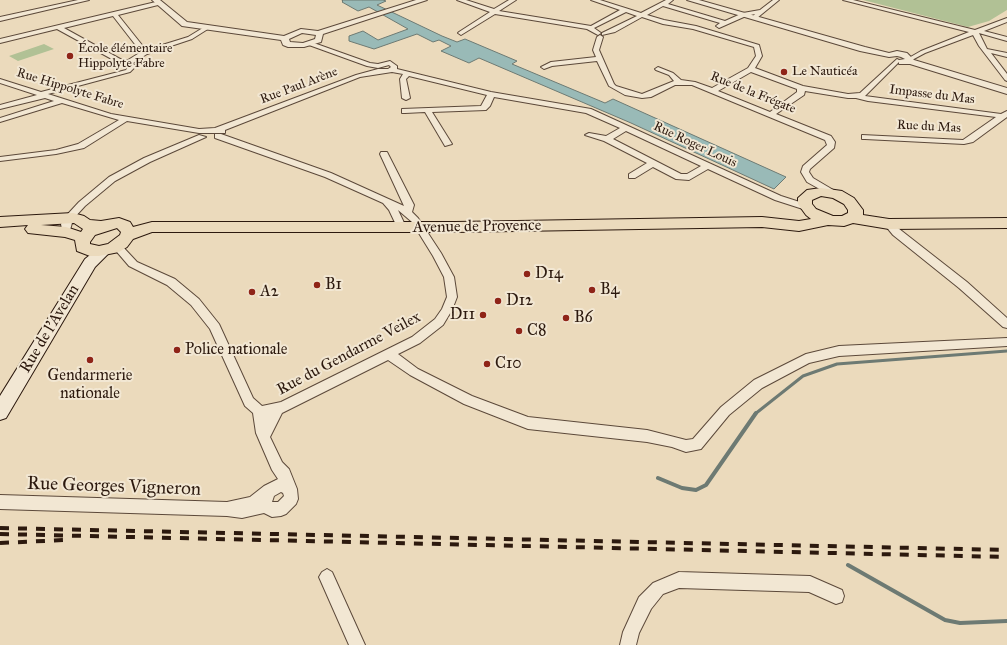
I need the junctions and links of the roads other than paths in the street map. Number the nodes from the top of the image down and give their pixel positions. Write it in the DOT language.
graph roads {
  1 [pos="86,0"];
  2 [pos="423,0"];
  3 [pos="460,0"];
  4 [pos="513,0"];
  5 [pos="594,0"];
  6 [pos="670,0"];
  7 [pos="692,0"];
  8 [pos="776,0"];
  9 [pos="846,0"];
  10 [pos="158,1"];
  11 [pos="663,4"];
  12 [pos="625,10"];
  13 [pos="494,12"];
  14 [pos="114,14"];
  15 [pos="743,15"];
  16 [pos="757,15"];
  17 [pos="644,16"];
  18 [pos="0,19"];
  19 [pos="1007,20"];
  20 [pos="726,23"];
  21 [pos="594,26"];
  22 [pos="208,27"];
  23 [pos="58,28"];
  24 [pos="711,31"];
  25 [pos="975,32"];
  26 [pos="318,33"];
  27 [pos="461,33"];
  28 [pos="601,34"];
  29 [pos="285,38"];
  30 [pos="1007,39"];
  31 [pos="0,41"];
  32 [pos="311,44"];
  33 [pos="985,50"];
  34 [pos="922,52"];
  35 [pos="145,54"];
  36 [pos="1007,55"];
  37 [pos="898,58"];
  38 [pos="598,59"];
  39 [pos="910,60"];
  40 [pos="129,62"];
  41 [pos="544,67"];
  42 [pos="378,68"];
  43 [pos="658,69"];
  44 [pos="751,69"];
  45 [pos="407,74"];
  46 [pos="1007,79"];
  47 [pos="0,81"];
  48 [pos="679,82"];
  49 [pos="801,88"];
  50 [pos="713,91"];
  51 [pos="1007,91"];
  52 [pos="491,94"];
  53 [pos="44,95"];
  54 [pos="858,96"];
  55 [pos="406,98"];
  56 [pos="61,101"];
  57 [pos="0,107"];
  58 [pos="427,110"];
  59 [pos="405,111"];
  60 [pos="772,114"];
  61 [pos="1005,114"];
  62 [pos="125,119"];
  63 [pos="0,120"];
  64 [pos="626,128"];
  65 [pos="218,132"];
  66 [pos="203,134"];
  67 [pos="589,135"];
  68 [pos="865,137"];
  69 [pos="607,139"];
  70 [pos="448,144"];
  71 [pos="384,154"];
  72 [pos="0,159"];
  73 [pos="653,163"];
  74 [pos="708,165"];
  75 [pos="632,176"];
  76 [pos="809,198"];
  77 [pos="853,213"];
  78 [pos="1007,217"];
  79 [pos="70,219"];
  80 [pos="827,220"];
  81 [pos="0,222"];
  82 [pos="408,222"];
  83 [pos="1007,223"];
  84 [pos="889,224"];
  85 [pos="100,226"];
  86 [pos="0,228"];
  87 [pos="119,240"];
  88 [pos="85,244"];
  89 [pos="1007,324"];
  90 [pos="1007,342"];
  91 [pos="389,354"];
  92 [pos="0,392"];
  93 [pos="277,410"];
  94 [pos="0,412"];
  95 [pos="259,412"];
  96 [pos="264,436"];
  97 [pos="277,466"];
  98 [pos="287,486"];
  99 [pos="268,496"];
  100 [pos="0,502"];
  101 [pos="327,577"];
  102 [pos="836,596"];
  103 [pos="357,645"];
  104 [pos="628,645"];
  1 -- 18 [label="street"];
  2 -- 26 [label="street"];
  3 -- 13 [label="street"];
  4 -- 13 [label="street"];
  5 -- 12 [label="street"];
  6 -- 11 [label="street"];
  7 -- 15 [label="street"];
  8 -- 16 [label="street"];
  9 -- 25 [label="street"];
  10 -- 14 [label="street"];
  10 -- 22 [label="street"];
  11 -- 17 [label="street"];
  11 -- 20 [label="street"];
  12 -- 17 [label="street"];
  12 -- 21 [label="street"];
  13 -- 27 [label="street"];
  13 -- 28 [label="street"];
  14 -- 23 [label="street"];
  14 -- 35 [label="street"];
  15 -- 16 [label="street"];
  15 -- 20 [label="street"];
  16 -- 37 [label="street"];
  17 -- 24 [label="street"];
  17 -- 28 [label="street"];
  19 -- 25 [label="street"];
  20 -- 24 [label="street"];
  22 -- 29 [label="street"];
  22 -- 35 [label="street"];
  23 -- 31 [label="street"];
  23 -- 40 [label="street"];
  24 -- 44 [label="street"];
  25 -- 30 [label="street"];
  25 -- 33 [label="street"];
  25 -- 34 [label="street"];
  26 -- 29 [label="street"];
  26 -- 32 [label="street"];
  28 -- 38 [label="street"];
  29 -- 32 [label="street"];
  32 -- 42 [label="street"];
  33 -- 36 [label="street"];
  33 -- 46 [label="street"];
  34 -- 37 [label="street"];
  34 -- 39 [label="street"];
  35 -- 40 [label="street"];
  37 -- 39 [label="street"];
  37 -- 54 [label="street"];
  38 -- 41 [label="street"];
  38 -- 48 [label="street"];
  39 -- 51 [label="street"];
  40 -- 53 [label="street"];
  42 -- 45 [label="street, Rue Roger Louis"];
  42 -- 65 [label="street, Rue Paul Arène"];
  43 -- 48 [label="street"];
  44 -- 49 [label="street, Impasse du Mas"];
  44 -- 50 [label="street"];
  45 -- 52 [label="street, Rue Roger Louis"];
  45 -- 55 [label="street"];
  47 -- 53 [label="street, Rue Hippolyte Fabre"];
  48 -- 50 [label="street, Rue de la Frégate"];
  49 -- 54 [label="street, Impasse du Mas"];
  49 -- 60 [label="street"];
  50 -- 60 [label="street, Rue de la Frégate"];
  52 -- 58 [label="street"];
  52 -- 64 [label="street, Rue Roger Louis"];
  53 -- 56 [label="street, Rue Hippolyte Fabre"];
  53 -- 57 [label="street"];
  54 -- 61 [label="street, Impasse du Mas"];
  56 -- 62 [label="street, Rue Hippolyte Fabre"];
  56 -- 63 [label="street"];
  58 -- 59 [label="street"];
  58 -- 70 [label="street"];
  60 -- 76 [label="street, Rue de la Frégate"];
  61 -- 68 [label="street, Rue du Mas"];
  62 -- 66 [label="street, Rue Hippolyte Fabre"];
  62 -- 72 [label="street"];
  64 -- 69 [label="street"];
  64 -- 74 [label="street, Rue Roger Louis"];
  65 -- 66 [label="street"];
  65 -- 82 [label="street"];
  66 -- 79 [label="street"];
  67 -- 69 [label="street"];
  69 -- 73 [label="street"];
  71 -- 82 [label="street"];
  73 -- 74 [label="street"];
  73 -- 75 [label="street"];
  74 -- 76 [label="street, Rue Roger Louis"];
  76 -- 77 [label="main road"];
  76 -- 80 [label="main road"];
  76 -- 82 [label="main road, Avenue de Provence"];
  77 -- 78 [label="main road"];
  77 -- 80 [label="main road, Avenue de Provence"];
  77 -- 84 [label="main road"];
  79 -- 81 [label="main road"];
  79 -- 85 [label="main road"];
  79 -- 86 [label="main road"];
  79 -- 88 [label="main road"];
  80 -- 82 [label="main road, Avenue de Provence"];
  82 -- 87 [label="main road, Avenue de Provence"];
  82 -- 91 [label="street, Rue du Gendarme Veilex"];
  83 -- 84 [label="main road"];
  84 -- 89 [label="street"];
  85 -- 87 [label="main road"];
  85 -- 88 [label="main road"];
  87 -- 88 [label="main road"];
  87 -- 94 [label="main road, Rue de l'Avelan"];
  87 -- 95 [label="street"];
  88 -- 92 [label="main road, Rue de l'Avelan"];
  90 -- 91 [label="street"];
  91 -- 93 [label="street, Rue du Gendarme Veilex"];
  93 -- 95 [label="street"];
  93 -- 96 [label="street"];
  95 -- 96 [label="street"];
  96 -- 97 [label="street"];
  97 -- 98 [label="street"];
  97 -- 99 [label="street"];
  98 -- 99 [label="street"];
  98 -- 99 [label="street"];
  99 -- 100 [label="street, Rue Georges Vigneron"];
  101 -- 103 [label="street"];
  102 -- 104 [label="street"];
}
